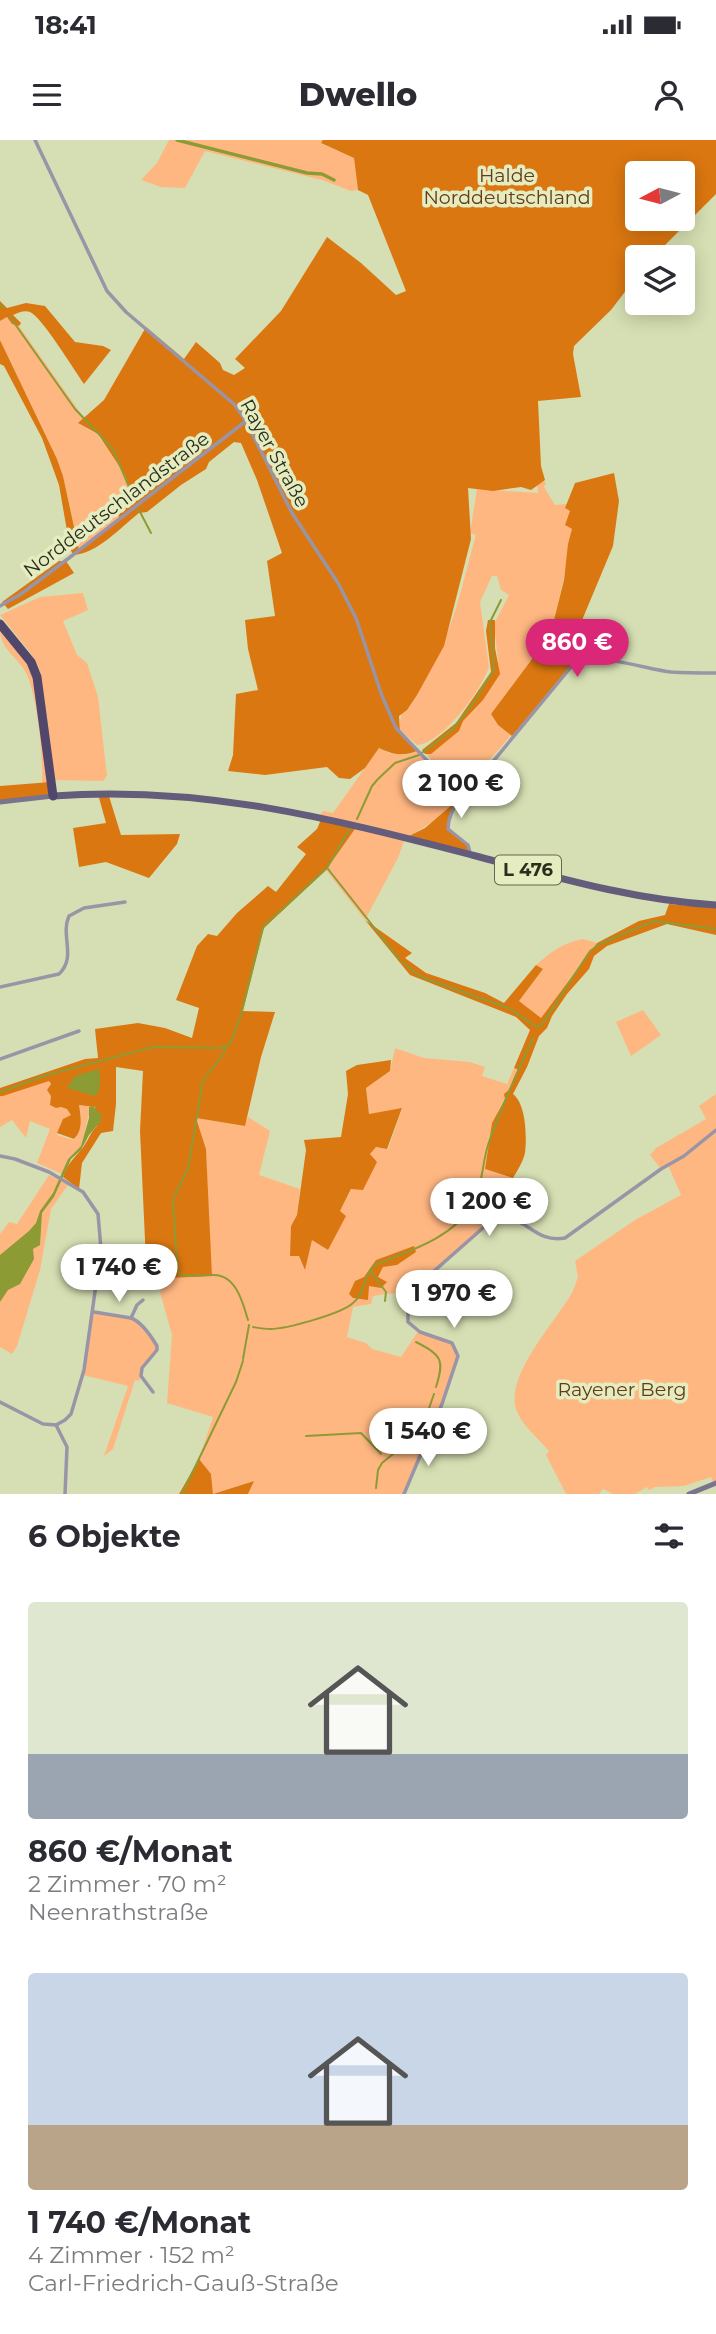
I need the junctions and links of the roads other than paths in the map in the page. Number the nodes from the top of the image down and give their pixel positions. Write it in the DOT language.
graph roads {
  1 [pos="35,140"];
  2 [pos="246,421"];
  3 [pos="0,606"];
  4 [pos="0,624"];
  5 [pos="716,673"];
  6 [pos="475,779"];
  7 [pos="53,796"];
  8 [pos="1,802"];
  9 [pos="470,855"];
  10 [pos="125,902"];
  11 [pos="716,905"];
  12 [pos="0,987"];
  13 [pos="79,1031"];
  14 [pos="0,1059"];
  15 [pos="716,1130"];
  16 [pos="1,1158"];
  17 [pos="143,1300"];
  18 [pos="93,1312"];
  19 [pos="131,1318"];
  20 [pos="153,1392"];
  21 [pos="0,1402"];
  22 [pos="56,1425"];
  23 [pos="716,1483"];
  24 [pos="65,1494"];
  25 [pos="404,1494"];
  26 [pos="689,1494"];
  1 -- 2 [label="street, Rayer Straße"];
  2 -- 3 [label="street, Norddeutschlandstraße"];
  2 -- 6 [label="street, Rayer Straße"];
  4 -- 7 [label="highway"];
  5 -- 6 [label="street"];
  6 -- 9 [label="street"];
  7 -- 8 [label="main road, L 476"];
  7 -- 9 [label="main road, L 476"];
  9 -- 11 [label="main road, L 476"];
  10 -- 12 [label="street"];
  13 -- 14 [label="street"];
  15 -- 25 [label="street"];
  16 -- 18 [label="street"];
  17 -- 19 [label="street"];
  18 -- 19 [label="street"];
  18 -- 22 [label="street"];
  19 -- 20 [label="street"];
  21 -- 22 [label="street"];
  22 -- 24 [label="street"];
  23 -- 26 [label="main road"];
}
